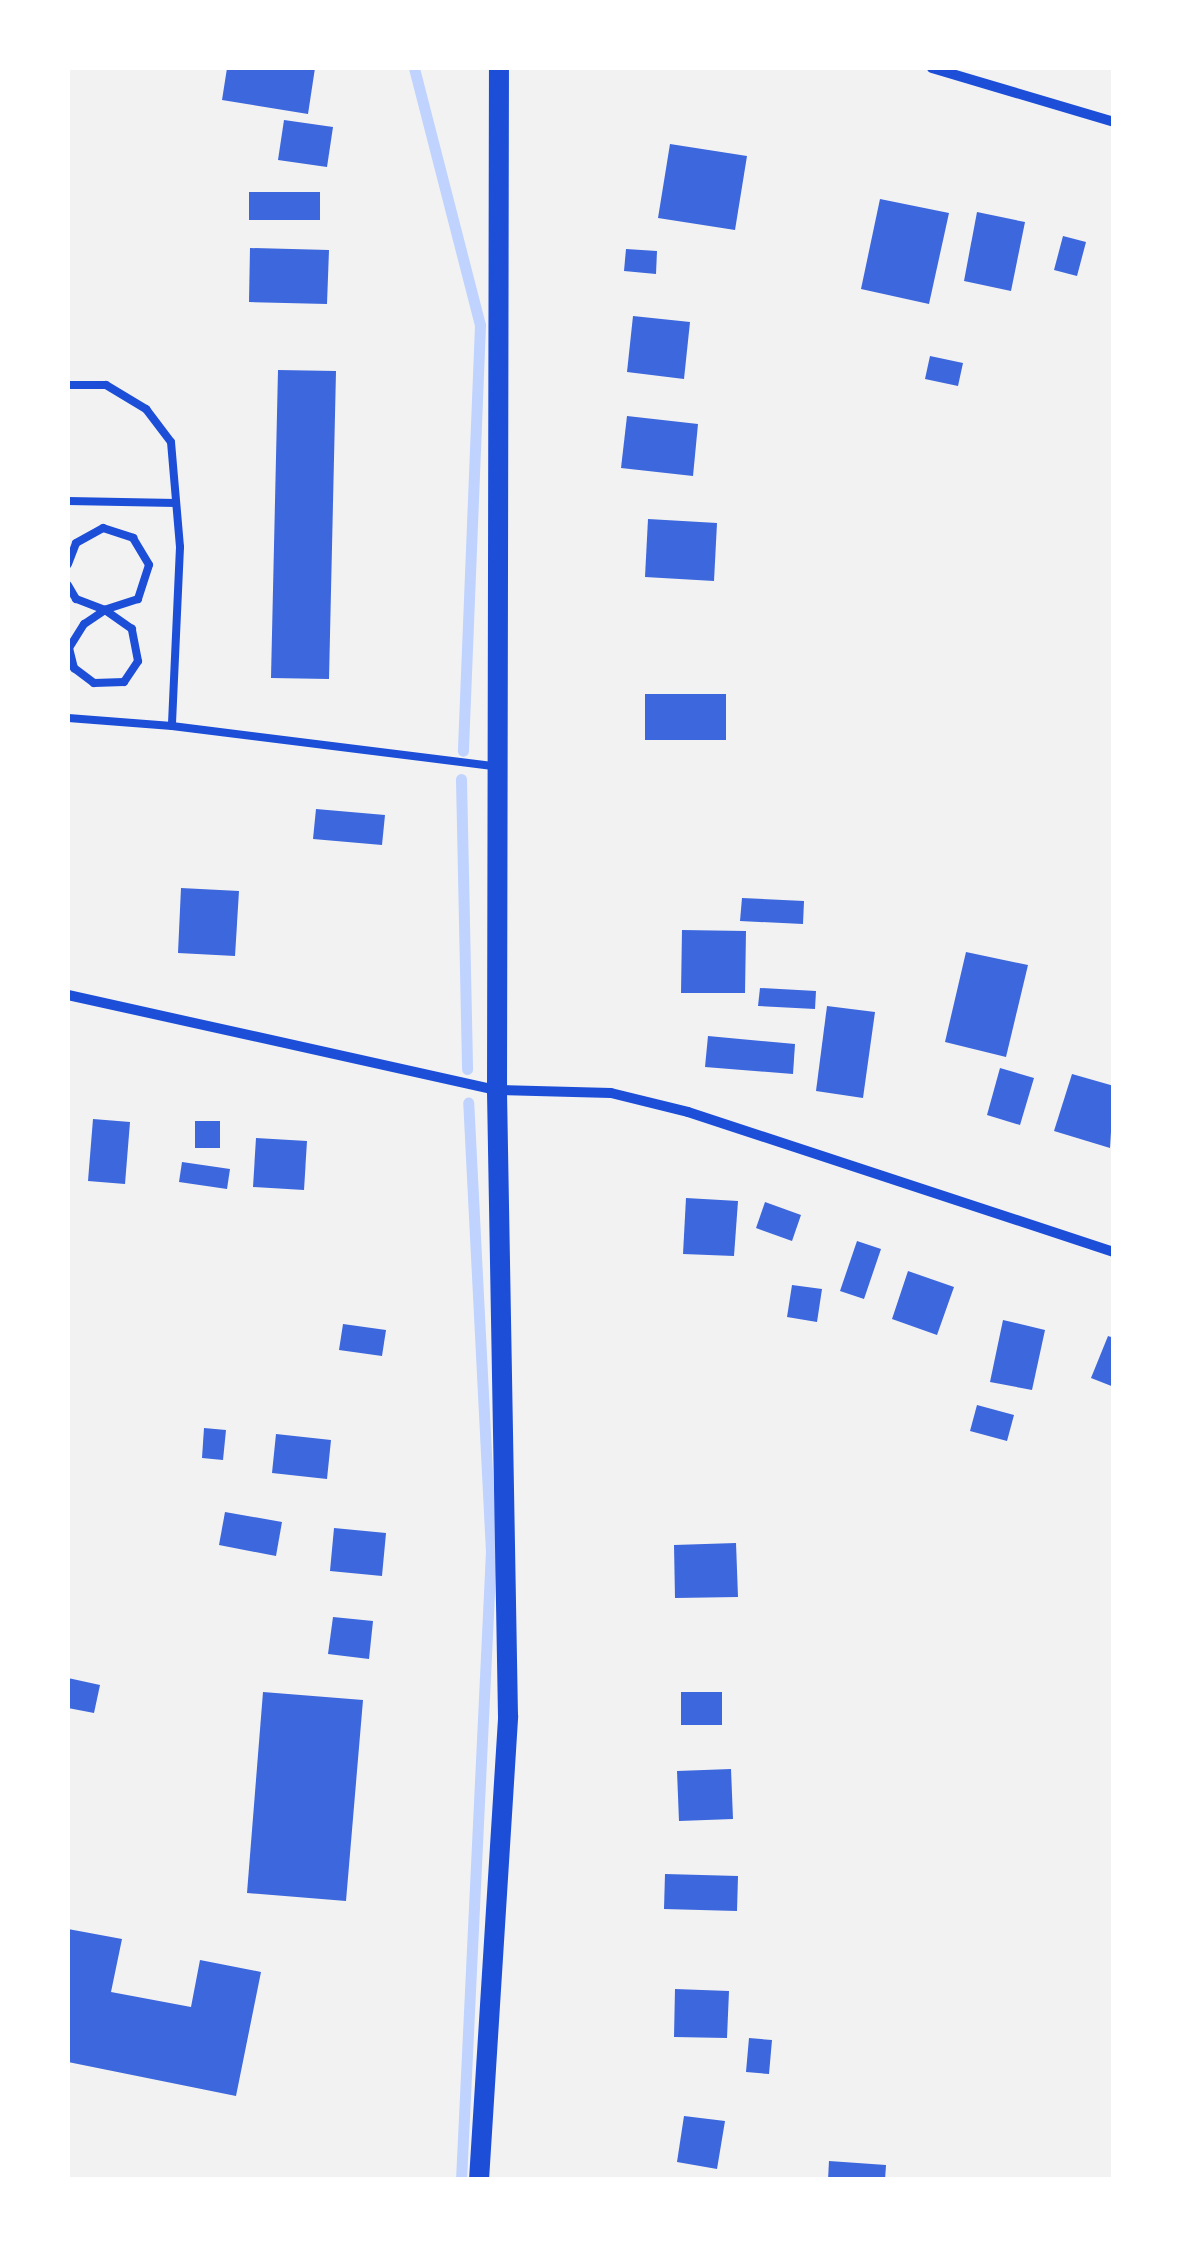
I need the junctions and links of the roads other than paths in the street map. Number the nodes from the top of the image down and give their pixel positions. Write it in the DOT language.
graph roads {
  1 [pos="498,68"];
  2 [pos="932,68"];
  3 [pos="1114,122"];
  4 [pos="68,385"];
  5 [pos="68,502"];
  6 [pos="176,503"];
  7 [pos="68,564"];
  8 [pos="68,585"];
  9 [pos="105,610"];
  10 [pos="68,718"];
  11 [pos="172,726"];
  12 [pos="500,766"];
  13 [pos="68,996"];
  14 [pos="496,1090"];
  15 [pos="1114,1252"];
  16 [pos="480,2180"];
  1 -- 12 [label="main road"];
  2 -- 3 [label="street"];
  4 -- 6 [label="lane"];
  5 -- 6 [label="lane"];
  6 -- 11 [label="lane"];
  7 -- 9 [label="lane"];
  8 -- 9 [label="lane"];
  9 -- 9 [label="lane"];
  10 -- 11 [label="lane"];
  11 -- 12 [label="lane"];
  12 -- 14 [label="main road"];
  13 -- 14 [label="street"];
  14 -- 15 [label="street"];
  14 -- 16 [label="main road"];
}
